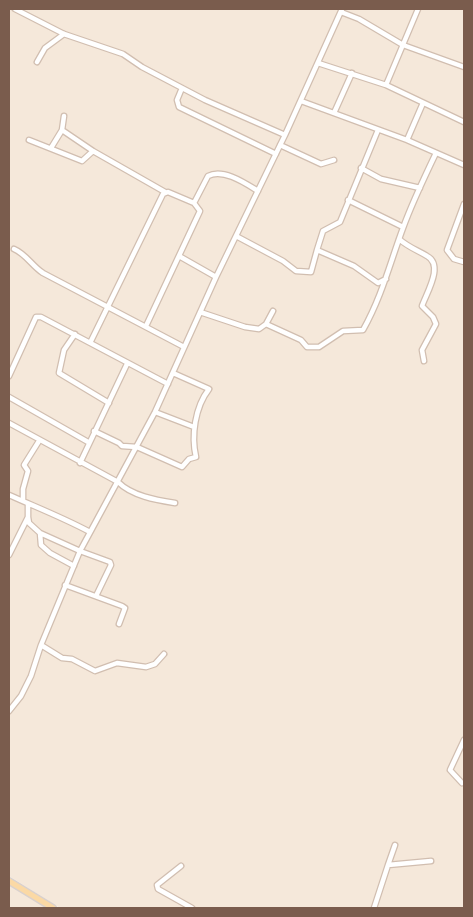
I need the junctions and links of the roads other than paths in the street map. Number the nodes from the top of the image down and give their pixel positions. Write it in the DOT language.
graph roads {
  1 [pos="15,9"];
  2 [pos="418,9"];
  3 [pos="342,10"];
  4 [pos="64,34"];
  5 [pos="403,45"];
  6 [pos="37,62"];
  7 [pos="318,63"];
  8 [pos="464,67"];
  9 [pos="352,73"];
  10 [pos="386,85"];
  11 [pos="182,88"];
  12 [pos="301,101"];
  13 [pos="423,102"];
  14 [pos="334,113"];
  15 [pos="64,116"];
  16 [pos="464,122"];
  17 [pos="62,130"];
  18 [pos="378,130"];
  19 [pos="285,135"];
  20 [pos="29,140"];
  21 [pos="407,140"];
  22 [pos="280,146"];
  23 [pos="51,148"];
  24 [pos="93,151"];
  25 [pos="436,153"];
  26 [pos="276,154"];
  27 [pos="334,160"];
  28 [pos="464,165"];
  29 [pos="361,168"];
  30 [pos="420,188"];
  31 [pos="258,191"];
  32 [pos="165,192"];
  33 [pos="348,200"];
  34 [pos="194,203"];
  35 [pos="464,204"];
  36 [pos="403,227"];
  37 [pos="236,236"];
  38 [pos="399,239"];
  39 [pos="14,249"];
  40 [pos="317,250"];
  41 [pos="178,256"];
  42 [pos="464,262"];
  43 [pos="216,277"];
  44 [pos="387,279"];
  45 [pos="109,307"];
  46 [pos="273,311"];
  47 [pos="200,312"];
  48 [pos="266,324"];
  49 [pos="146,326"];
  50 [pos="75,334"];
  51 [pos="91,342"];
  52 [pos="184,347"];
  53 [pos="424,361"];
  54 [pos="127,364"];
  55 [pos="173,373"];
  56 [pos="9,376"];
  57 [pos="168,384"];
  58 [pos="9,397"];
  59 [pos="109,403"];
  60 [pos="154,412"];
  61 [pos="9,423"];
  62 [pos="194,427"];
  63 [pos="94,431"];
  64 [pos="39,441"];
  65 [pos="88,442"];
  66 [pos="137,447"];
  67 [pos="80,463"];
  68 [pos="118,482"];
  69 [pos="9,496"];
  70 [pos="26,503"];
  71 [pos="175,503"];
  72 [pos="28,517"];
  73 [pos="90,532"];
  74 [pos="40,533"];
  75 [pos="80,551"];
  76 [pos="9,555"];
  77 [pos="74,566"];
  78 [pos="65,585"];
  79 [pos="96,596"];
  80 [pos="119,624"];
  81 [pos="41,645"];
  82 [pos="164,654"];
  83 [pos="9,711"];
  84 [pos="464,740"];
  85 [pos="462,783"];
  86 [pos="395,845"];
  87 [pos="431,861"];
  88 [pos="388,865"];
  89 [pos="181,866"];
  90 [pos="9,881"];
  91 [pos="53,908"];
  92 [pos="192,908"];
  93 [pos="374,908"];
  1 -- 4 [label="street"];
  2 -- 5 [label="street"];
  3 -- 5 [label="street"];
  3 -- 7 [label="street"];
  4 -- 6 [label="street"];
  4 -- 11 [label="street"];
  5 -- 8 [label="street"];
  5 -- 10 [label="street"];
  7 -- 9 [label="street"];
  7 -- 12 [label="street"];
  9 -- 10 [label="street"];
  9 -- 14 [label="street"];
  10 -- 13 [label="street"];
  11 -- 19 [label="street"];
  11 -- 26 [label="street"];
  12 -- 14 [label="street"];
  12 -- 19 [label="street"];
  13 -- 16 [label="street"];
  13 -- 21 [label="street"];
  14 -- 18 [label="street"];
  15 -- 17 [label="street"];
  17 -- 23 [label="street"];
  17 -- 24 [label="street"];
  18 -- 21 [label="street"];
  18 -- 29 [label="street"];
  19 -- 22 [label="street"];
  20 -- 23 [label="street"];
  21 -- 25 [label="street"];
  22 -- 26 [label="street"];
  22 -- 27 [label="street"];
  23 -- 24 [label="street"];
  24 -- 32 [label="street"];
  25 -- 28 [label="street"];
  25 -- 30 [label="street"];
  26 -- 31 [label="street"];
  29 -- 30 [label="street"];
  29 -- 33 [label="street"];
  30 -- 36 [label="street"];
  31 -- 34 [label="street"];
  31 -- 37 [label="street"];
  32 -- 34 [label="street"];
  32 -- 45 [label="street"];
  33 -- 36 [label="street"];
  33 -- 40 [label="street"];
  34 -- 41 [label="street"];
  35 -- 42 [label="street"];
  36 -- 38 [label="street"];
  37 -- 40 [label="street"];
  37 -- 43 [label="street"];
  38 -- 44 [label="street"];
  38 -- 53 [label="street"];
  39 -- 45 [label="street"];
  40 -- 44 [label="street"];
  41 -- 43 [label="street"];
  41 -- 49 [label="street"];
  43 -- 47 [label="street"];
  44 -- 48 [label="street"];
  45 -- 49 [label="street"];
  45 -- 51 [label="street"];
  46 -- 48 [label="street"];
  47 -- 48 [label="street"];
  47 -- 52 [label="street"];
  49 -- 52 [label="street"];
  50 -- 51 [label="street"];
  50 -- 56 [label="street"];
  50 -- 59 [label="street"];
  51 -- 54 [label="street"];
  52 -- 55 [label="street"];
  54 -- 57 [label="street"];
  54 -- 59 [label="street"];
  55 -- 57 [label="street"];
  55 -- 62 [label="street"];
  57 -- 60 [label="street"];
  58 -- 65 [label="street"];
  59 -- 63 [label="street"];
  60 -- 62 [label="street"];
  60 -- 66 [label="street"];
  61 -- 64 [label="street"];
  62 -- 66 [label="street"];
  63 -- 65 [label="street"];
  63 -- 66 [label="street"];
  64 -- 67 [label="street"];
  64 -- 70 [label="street"];
  65 -- 67 [label="street"];
  66 -- 68 [label="street"];
  67 -- 68 [label="street"];
  68 -- 71 [label="street"];
  68 -- 73 [label="street"];
  69 -- 70 [label="street"];
  70 -- 72 [label="street"];
  70 -- 73 [label="street"];
  72 -- 74 [label="street"];
  72 -- 76 [label="street"];
  73 -- 75 [label="street"];
  74 -- 75 [label="street"];
  74 -- 77 [label="street"];
  75 -- 77 [label="street"];
  75 -- 79 [label="street"];
  77 -- 78 [label="street"];
  78 -- 79 [label="street"];
  78 -- 81 [label="street"];
  79 -- 80 [label="street"];
  81 -- 82 [label="street"];
  81 -- 83 [label="street"];
  84 -- 85 [label="street"];
  86 -- 88 [label="street"];
  87 -- 88 [label="street"];
  88 -- 93 [label="street"];
  89 -- 92 [label="street"];
  90 -- 91 [label="main road"];
}
